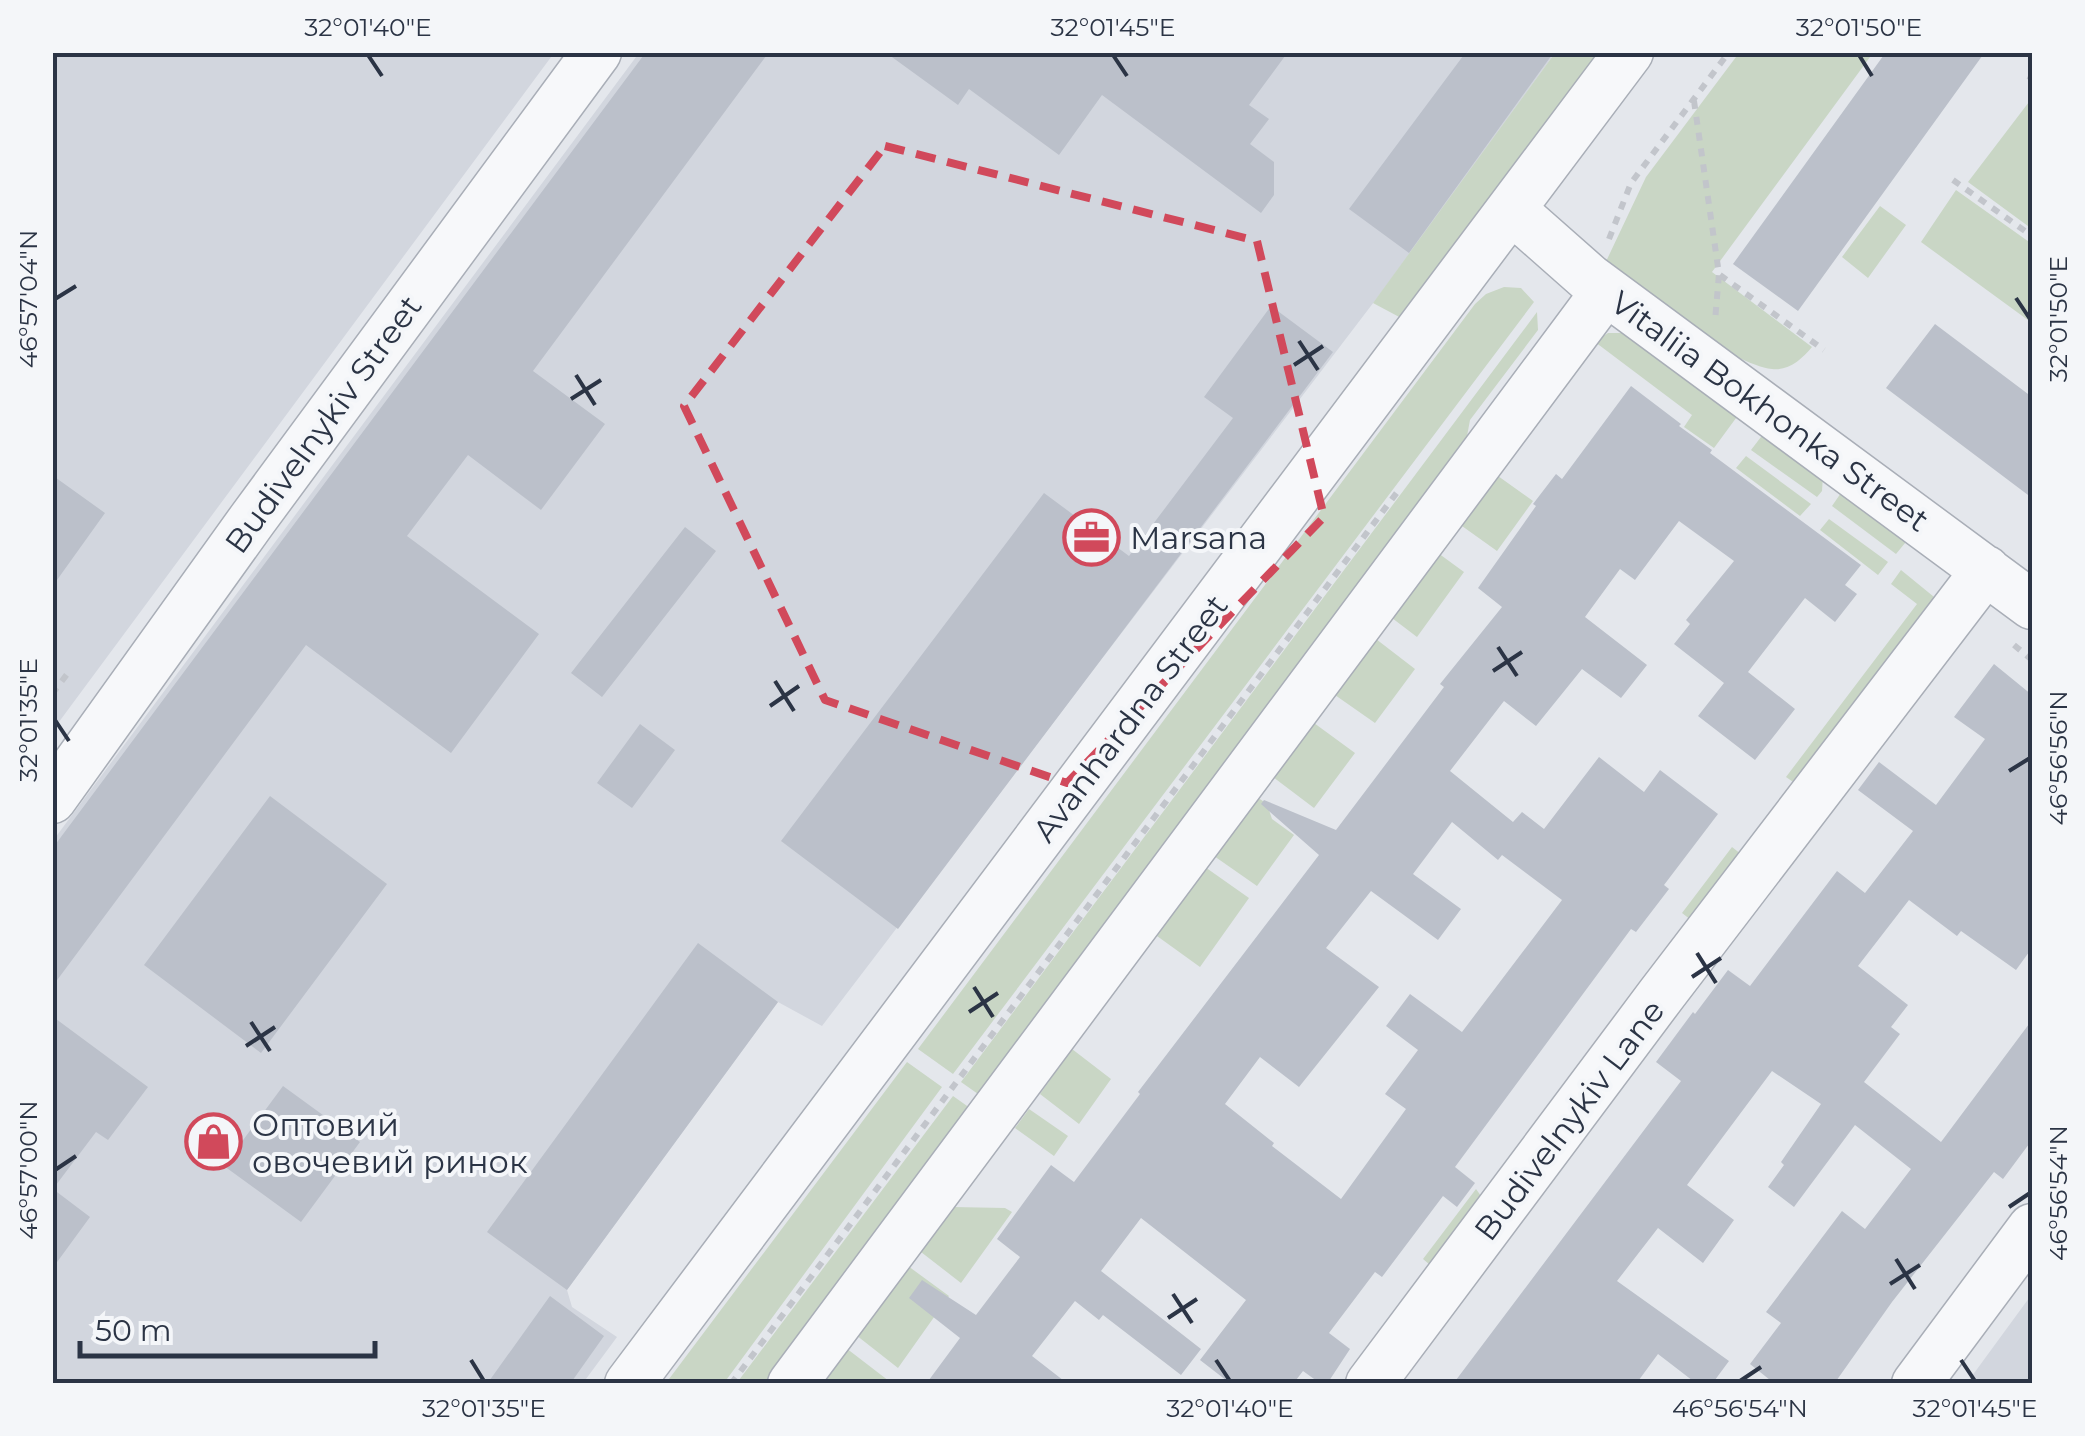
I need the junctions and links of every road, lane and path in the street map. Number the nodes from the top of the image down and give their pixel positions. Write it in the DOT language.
graph roads {
  1 [pos="597,52"];
  2 [pos="1629,52"];
  3 [pos="1694,99"];
  4 [pos="1953,180"];
  5 [pos="1512,210"];
  6 [pos="2032,236"];
  7 [pos="1606,291"];
  8 [pos="1824,350"];
  9 [pos="1986,570"];
  10 [pos="2032,605"];
  11 [pos="70,669"];
  12 [pos="52,694"];
  13 [pos="52,799"];
  14 [pos="2032,1228"];
  15 [pos="630,1384"];
  16 [pos="792,1384"];
  17 [pos="1370,1384"];
  18 [pos="1916,1384"];
  1 -- 13 [label="street, Budivelnykiv Street"];
  2 -- 5 [label="street, Avanhardna Street"];
  3 -- 8 [label="path"];
  4 -- 6 [label="path"];
  5 -- 7 [label="street, Vitaliia Bokhonka Street"];
  5 -- 15 [label="street, Avanhardna Street"];
  7 -- 9 [label="street, Vitaliia Bokhonka Street"];
  7 -- 16 [label="street"];
  9 -- 10 [label="street, Vitaliia Bokhonka Street"];
  9 -- 17 [label="street, Budivelnykiv Lane"];
  11 -- 12 [label="path"];
  14 -- 18 [label="street"];
}
